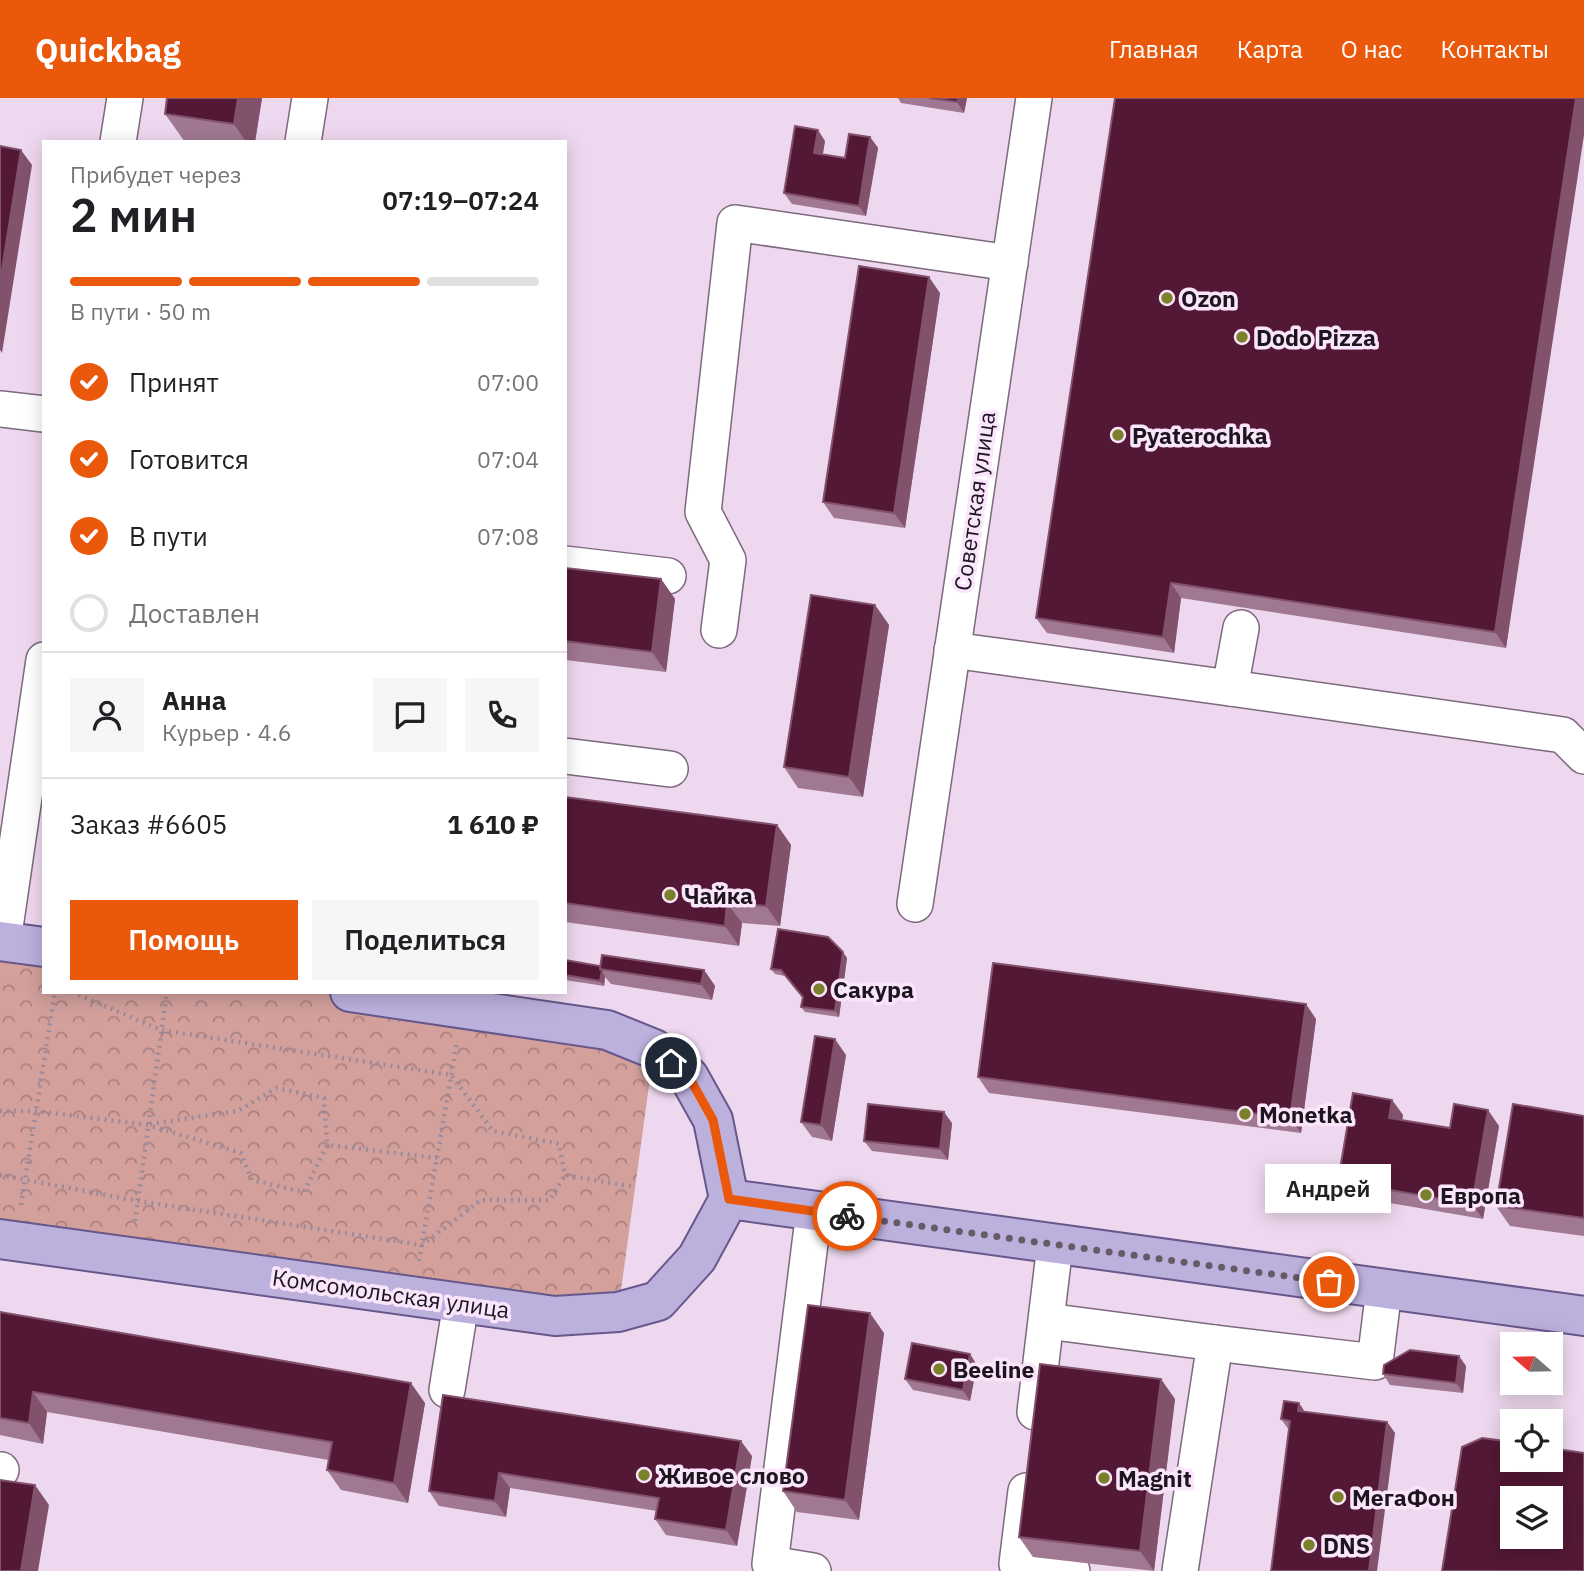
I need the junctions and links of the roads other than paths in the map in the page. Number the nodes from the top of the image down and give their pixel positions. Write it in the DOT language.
graph roads {
  1 [pos="125,98"];
  2 [pos="310,98"];
  3 [pos="1034,98"];
  4 [pos="118,140"];
  5 [pos="303,140"];
  6 [pos="1010,263"];
  7 [pos="0,409"];
  8 [pos="42,414"];
  9 [pos="567,564"];
  10 [pos="668,576"];
  11 [pos="1241,628"];
  12 [pos="719,630"];
  13 [pos="952,650"];
  14 [pos="42,673"];
  15 [pos="1230,688"];
  16 [pos="567,755"];
  17 [pos="1584,756"];
  18 [pos="670,769"];
  19 [pos="915,904"];
  20 [pos="2,941"];
  21 [pos="42,947"];
  22 [pos="375,994"];
  23 [pos="464,1001"];
  24 [pos="729,1199"];
  25 [pos="814,1211"];
  26 [pos="8,1240"];
  27 [pos="1055,1245"];
  28 [pos="1384,1289"];
  29 [pos="461,1303"];
  30 [pos="1584,1316"];
  31 [pos="1047,1321"];
  32 [pos="1215,1343"];
  33 [pos="447,1390"];
  34 [pos="813,1571"];
  35 [pos="1072,1571"];
  36 [pos="1180,1571"];
  1 -- 4 [label="street"];
  2 -- 5 [label="street"];
  3 -- 6 [label="street, Советская улица"];
  6 -- 12 [label="street"];
  6 -- 13 [label="street, Советская улица"];
  7 -- 8 [label="street"];
  9 -- 10 [label="street"];
  11 -- 15 [label="street"];
  13 -- 15 [label="street"];
  13 -- 19 [label="street, Советская улица"];
  14 -- 20 [label="street"];
  15 -- 17 [label="street"];
  16 -- 18 [label="street"];
  20 -- 21 [label="main road"];
  22 -- 23 [label="main road"];
  23 -- 24 [label="main road"];
  24 -- 25 [label="main road"];
  24 -- 29 [label="main road, Комсомольская улица"];
  25 -- 27 [label="main road"];
  25 -- 34 [label="street"];
  26 -- 29 [label="main road, Комсомольская улица"];
  27 -- 28 [label="main road"];
  27 -- 31 [label="street"];
  28 -- 30 [label="main road"];
  28 -- 32 [label="street"];
  29 -- 33 [label="street"];
  31 -- 32 [label="street"];
  31 -- 35 [label="street"];
  32 -- 36 [label="street"];
}
